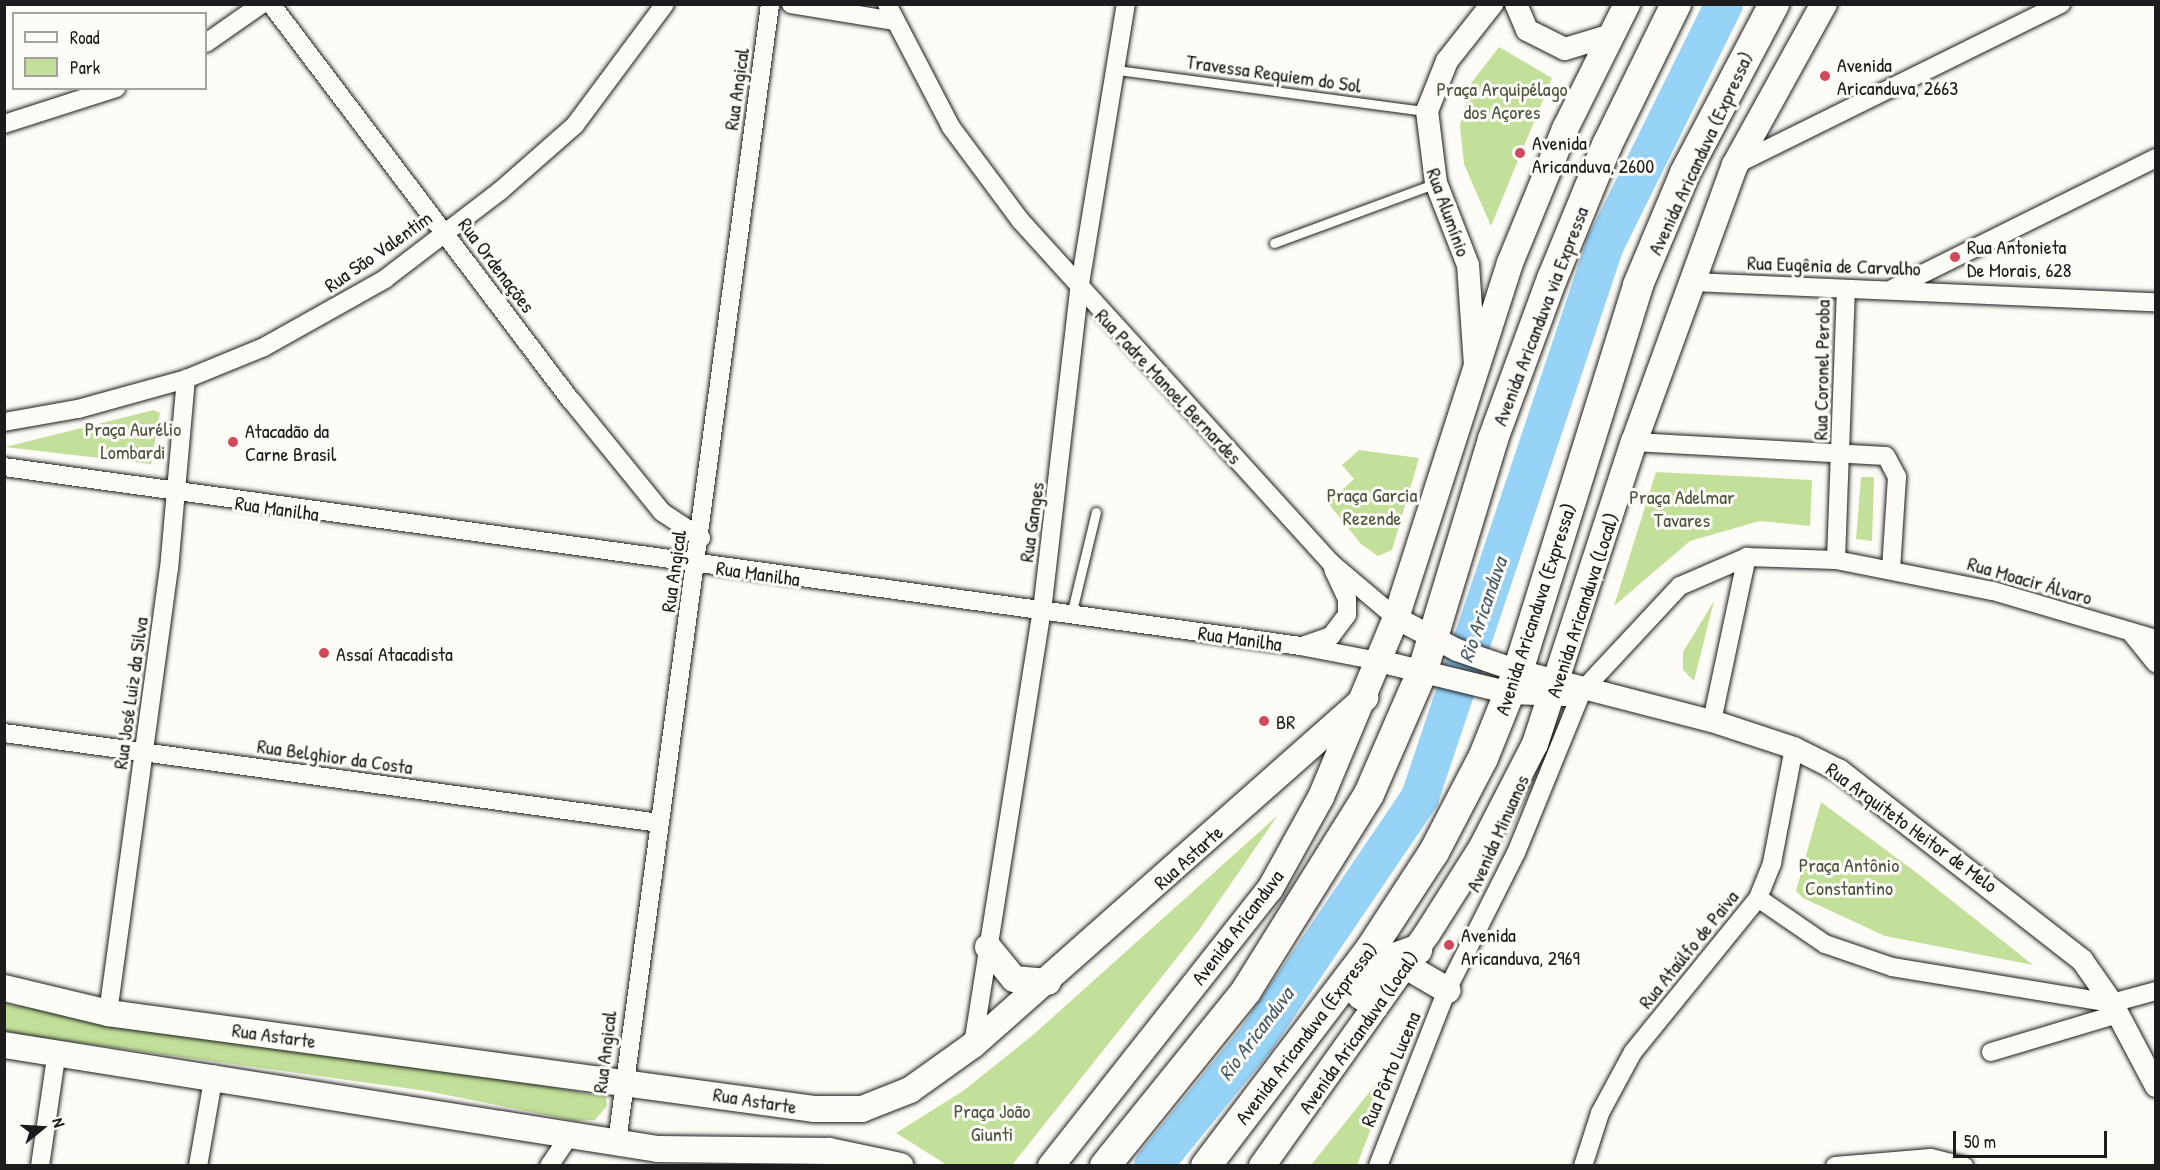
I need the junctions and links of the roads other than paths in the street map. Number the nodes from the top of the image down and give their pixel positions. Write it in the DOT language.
graph roads {
  1 [pos="262,4"];
  2 [pos="272,4"];
  3 [pos="664,4"];
  4 [pos="770,4"];
  5 [pos="791,4"];
  6 [pos="1126,4"];
  7 [pos="1492,4"];
  8 [pos="1516,4"];
  9 [pos="1627,4"];
  10 [pos="1676,4"];
  11 [pos="1774,4"];
  12 [pos="1824,4"];
  13 [pos="2061,4"];
  14 [pos="2043,10"];
  15 [pos="891,13"];
  16 [pos="1608,36"];
  17 [pos="207,42"];
  18 [pos="1117,70"];
  19 [pos="110,90"];
  20 [pos="1427,111"];
  21 [pos="4,124"];
  22 [pos="2156,158"];
  23 [pos="1735,165"];
  24 [pos="1436,183"];
  25 [pos="444,233"];
  26 [pos="1274,243"];
  27 [pos="1690,282"];
  28 [pos="1079,290"];
  29 [pos="1845,290"];
  30 [pos="1890,290"];
  31 [pos="2156,302"];
  32 [pos="1475,368"];
  33 [pos="186,379"];
  34 [pos="4,422"];
  35 [pos="1634,442"];
  36 [pos="1842,451"];
  37 [pos="4,467"];
  38 [pos="175,494"];
  39 [pos="1096,512"];
  40 [pos="701,538"];
  41 [pos="1747,557"];
  42 [pos="1836,560"];
  43 [pos="1330,563"];
  44 [pos="698,565"];
  45 [pos="1891,568"];
  46 [pos="1042,611"];
  47 [pos="1071,615"];
  48 [pos="1396,618"];
  49 [pos="2132,634"];
  50 [pos="2156,639"];
  51 [pos="1445,644"];
  52 [pos="1300,646"];
  53 [pos="1379,661"];
  54 [pos="2156,664"];
  55 [pos="1434,673"];
  56 [pos="1501,679"];
  57 [pos="1555,689"];
  58 [pos="1582,691"];
  59 [pos="1365,698"];
  60 [pos="1712,722"];
  61 [pos="4,733"];
  62 [pos="1794,748"];
  63 [pos="146,753"];
  64 [pos="659,823"];
  65 [pos="1758,898"];
  66 [pos="988,947"];
  67 [pos="1411,958"];
  68 [pos="1048,982"];
  69 [pos="4,988"];
  70 [pos="1447,990"];
  71 [pos="2156,991"];
  72 [pos="2115,1008"];
  73 [pos="108,1013"];
  74 [pos="4,1045"];
  75 [pos="973,1045"];
  76 [pos="1991,1052"];
  77 [pos="56,1057"];
  78 [pos="214,1074"];
  79 [pos="622,1081"];
  80 [pos="2156,1086"];
  81 [pos="571,1133"];
  82 [pos="617,1142"];
  83 [pos="731,1160"];
  84 [pos="203,1163"];
  85 [pos="40,1166"];
  86 [pos="549,1166"];
  87 [pos="900,1166"];
  88 [pos="1051,1166"];
  89 [pos="1105,1166"];
  90 [pos="1206,1166"];
  91 [pos="1229,1166"];
  92 [pos="1262,1166"];
  93 [pos="1378,1166"];
  94 [pos="1583,1166"];
  95 [pos="1835,1166"];
  96 [pos="1964,1166"];
  1 -- 17 [label="street"];
  2 -- 25 [label="street, Rua Ordenações"];
  3 -- 25 [label="street, Rua São Valentim"];
  4 -- 40 [label="street, Rua Angical"];
  5 -- 15 [label="street"];
  6 -- 18 [label="street, Rua Ganges"];
  7 -- 20 [label="street, Rua Alumínio"];
  8 -- 16 [label="street"];
  9 -- 16 [label="main road"];
  10 -- 51 [label="highway, Avenida Aricanduva via Expressa"];
  11 -- 56 [label="highway, Avenida Aricanduva (Expressa)"];
  12 -- 23 [label="main road, Avenida Aricanduva (Local)"];
  13 -- 14 [label="street"];
  14 -- 23 [label="street"];
  15 -- 28 [label="street, Rua Padre Manoel Bernardes"];
  16 -- 32 [label="main road"];
  18 -- 20 [label="lane, Travessa Requiem do Sol"];
  18 -- 28 [label="street, Rua Ganges"];
  19 -- 21 [label="street"];
  20 -- 24 [label="street, Rua Alumínio"];
  22 -- 30 [label="street"];
  23 -- 27 [label="main road, Avenida Aricanduva (Local)"];
  24 -- 26 [label="lane"];
  24 -- 32 [label="street, Rua Alumínio"];
  25 -- 33 [label="street, Rua São Valentim"];
  25 -- 40 [label="street, Rua Ordenações"];
  27 -- 29 [label="street, Rua Eugênia de Carvalho"];
  27 -- 35 [label="main road, Avenida Aricanduva (Local)"];
  28 -- 43 [label="street, Rua Padre Manoel Bernardes"];
  28 -- 46 [label="street, Rua Ganges"];
  29 -- 30 [label="street, Rua Eugênia de Carvalho"];
  29 -- 36 [label="street, Rua Coronel Peroba"];
  30 -- 31 [label="street, Rua Eugênia de Carvalho"];
  32 -- 48 [label="main road"];
  33 -- 34 [label="street, Rua São Valentim"];
  33 -- 38 [label="street, Rua José Luiz da Silva"];
  35 -- 36 [label="street"];
  35 -- 57 [label="main road, Avenida Aricanduva (Local)"];
  36 -- 42 [label="street"];
  36 -- 45 [label="street"];
  37 -- 38 [label="street, Rua Manilha"];
  38 -- 44 [label="street, Rua Manilha"];
  38 -- 63 [label="street, Rua José Luiz da Silva"];
  39 -- 47 [label="lane"];
  40 -- 44 [label="street, Rua Angical"];
  41 -- 42 [label="street"];
  41 -- 58 [label="street"];
  41 -- 60 [label="street"];
  42 -- 45 [label="street"];
  43 -- 48 [label="street, Rua Padre Manoel Bernardes"];
  43 -- 52 [label="street"];
  44 -- 46 [label="street, Rua Manilha"];
  44 -- 64 [label="street, Rua Angical"];
  45 -- 49 [label="street, Rua Moacir Álvaro"];
  46 -- 47 [label="street, Rua Manilha"];
  46 -- 66 [label="street, Rua Ganges"];
  47 -- 52 [label="street, Rua Manilha"];
  48 -- 51 [label="street, Rua Padre Manoel Bernardes"];
  48 -- 53 [label="main road"];
  49 -- 50 [label="street, Rua Moacir Álvaro"];
  49 -- 54 [label="street"];
  51 -- 55 [label="highway"];
  51 -- 56 [label="street, Rua Padre Manoel Bernardes"];
  52 -- 53 [label="street, Rua Manilha"];
  53 -- 55 [label="street, Rua Manilha"];
  53 -- 59 [label="main road, Avenida Aricanduva"];
  55 -- 56 [label="street, Rua Manilha"];
  55 -- 89 [label="highway"];
  56 -- 57 [label="street, Rua Arquiteto Heitor de Melo"];
  56 -- 90 [label="highway, Avenida Aricanduva (Expressa)"];
  57 -- 58 [label="street, Rua Arquiteto Heitor de Melo"];
  57 -- 67 [label="main road, Avenida Aricanduva (Local)"];
  58 -- 60 [label="street, Rua Arquiteto Heitor de Melo"];
  58 -- 70 [label="street, Avenida Minuanos"];
  59 -- 68 [label="main road, Rua Astarte"];
  59 -- 88 [label="main road, Avenida Aricanduva"];
  60 -- 62 [label="street, Rua Arquiteto Heitor de Melo"];
  61 -- 63 [label="street, Rua Belghior da Costa"];
  62 -- 65 [label="street, Rua Ataúlfo de Paiva"];
  62 -- 72 [label="street, Rua Arquiteto Heitor de Melo"];
  63 -- 64 [label="street, Rua Belghior da Costa"];
  63 -- 73 [label="street, Rua José Luiz da Silva"];
  64 -- 79 [label="street, Rua Angical"];
  65 -- 72 [label="street"];
  65 -- 94 [label="street, Rua Ataúlfo de Paiva"];
  66 -- 68 [label="main road"];
  66 -- 75 [label="street, Rua Ganges"];
  67 -- 70 [label="main road"];
  67 -- 91 [label="highway"];
  67 -- 92 [label="main road, Avenida Aricanduva (Local)"];
  68 -- 75 [label="main road, Rua Astarte"];
  69 -- 73 [label="main road, Rua Astarte"];
  70 -- 93 [label="street, Rua Pôrto Lucena"];
  71 -- 72 [label="street"];
  72 -- 76 [label="street"];
  72 -- 80 [label="street, Rua Arquiteto Heitor de Melo"];
  73 -- 79 [label="main road, Rua Astarte"];
  74 -- 77 [label="main road"];
  75 -- 79 [label="main road, Rua Astarte"];
  77 -- 78 [label="main road"];
  77 -- 85 [label="street"];
  78 -- 81 [label="main road"];
  78 -- 84 [label="street"];
  79 -- 82 [label="street, Rua Angical"];
  81 -- 82 [label="main road"];
  81 -- 86 [label="street"];
  82 -- 83 [label="main road"];
  83 -- 87 [label="main road"];
  95 -- 96 [label="street"];
}
